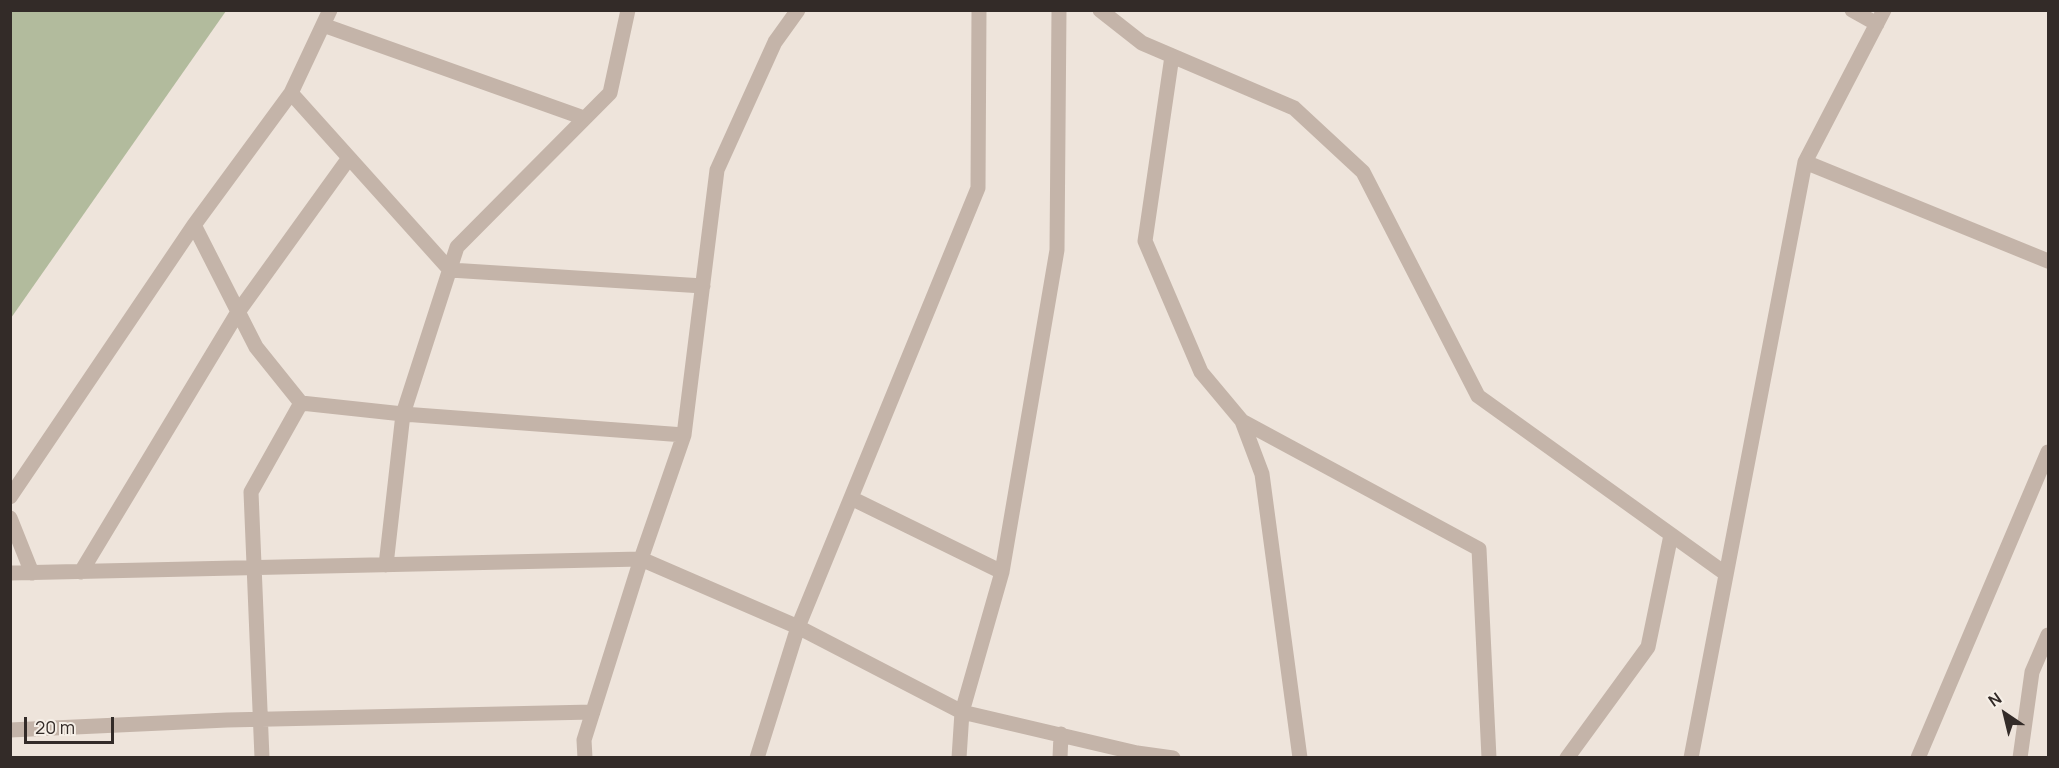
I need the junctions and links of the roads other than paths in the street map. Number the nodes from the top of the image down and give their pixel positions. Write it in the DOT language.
graph roads {
  1 [pos="330,10"];
  2 [pos="628,10"];
  3 [pos="798,10"];
  4 [pos="979,10"];
  5 [pos="1059,10"];
  6 [pos="1100,10"];
  7 [pos="1852,10"];
  8 [pos="1880,17"];
  9 [pos="323,25"];
  10 [pos="1172,56"];
  11 [pos="291,93"];
  12 [pos="584,118"];
  13 [pos="349,158"];
  14 [pos="1804,162"];
  15 [pos="194,225"];
  16 [pos="2049,261"];
  17 [pos="450,270"];
  18 [pos="703,286"];
  19 [pos="238,312"];
  20 [pos="301,403"];
  21 [pos="403,414"];
  22 [pos="1242,421"];
  23 [pos="684,435"];
  24 [pos="2049,452"];
  25 [pos="10,497"];
  26 [pos="851,498"];
  27 [pos="10,518"];
  28 [pos="1671,535"];
  29 [pos="641,559"];
  30 [pos="386,565"];
  31 [pos="254,568"];
  32 [pos="81,572"];
  33 [pos="1002,572"];
  34 [pos="10,573"];
  35 [pos="32,573"];
  36 [pos="1726,574"];
  37 [pos="798,627"];
  38 [pos="2049,635"];
  39 [pos="593,712"];
  40 [pos="962,712"];
  41 [pos="260,719"];
  42 [pos="10,730"];
  43 [pos="1061,734"];
  44 [pos="1137,755"];
  45 [pos="262,758"];
  46 [pos="585,758"];
  47 [pos="757,758"];
  48 [pos="959,758"];
  49 [pos="1060,758"];
  50 [pos="1173,758"];
  51 [pos="1300,758"];
  52 [pos="1489,758"];
  53 [pos="1567,758"];
  54 [pos="1691,758"];
  55 [pos="1918,758"];
  56 [pos="2020,758"];
  1 -- 9 [label="street"];
  2 -- 12 [label="street"];
  3 -- 18 [label="street"];
  4 -- 26 [label="street"];
  5 -- 33 [label="street"];
  6 -- 10 [label="street"];
  7 -- 8 [label="street"];
  8 -- 14 [label="street"];
  9 -- 11 [label="street"];
  9 -- 12 [label="street"];
  10 -- 22 [label="street"];
  10 -- 28 [label="street"];
  11 -- 13 [label="street"];
  11 -- 15 [label="street"];
  12 -- 17 [label="street"];
  13 -- 17 [label="street"];
  13 -- 19 [label="street"];
  14 -- 16 [label="street"];
  14 -- 36 [label="street"];
  15 -- 19 [label="street"];
  15 -- 25 [label="street"];
  17 -- 18 [label="street"];
  17 -- 21 [label="street"];
  18 -- 23 [label="street"];
  19 -- 20 [label="street"];
  19 -- 32 [label="street"];
  20 -- 21 [label="street"];
  20 -- 31 [label="street"];
  21 -- 23 [label="street"];
  21 -- 30 [label="street"];
  22 -- 51 [label="street"];
  22 -- 52 [label="street"];
  23 -- 29 [label="street"];
  24 -- 55 [label="street"];
  26 -- 33 [label="street"];
  26 -- 37 [label="street"];
  27 -- 35 [label="street"];
  28 -- 36 [label="street"];
  28 -- 53 [label="street"];
  29 -- 30 [label="street"];
  29 -- 37 [label="street"];
  29 -- 39 [label="street"];
  30 -- 31 [label="street"];
  31 -- 32 [label="street"];
  31 -- 41 [label="street"];
  32 -- 35 [label="street"];
  33 -- 40 [label="street"];
  34 -- 35 [label="street"];
  36 -- 54 [label="street"];
  37 -- 40 [label="street"];
  37 -- 47 [label="street"];
  38 -- 56 [label="street"];
  39 -- 41 [label="street"];
  39 -- 46 [label="street"];
  40 -- 43 [label="street"];
  40 -- 48 [label="street"];
  41 -- 42 [label="street"];
  41 -- 45 [label="street"];
  43 -- 44 [label="street"];
  43 -- 49 [label="street"];
  44 -- 50 [label="street"];
}
